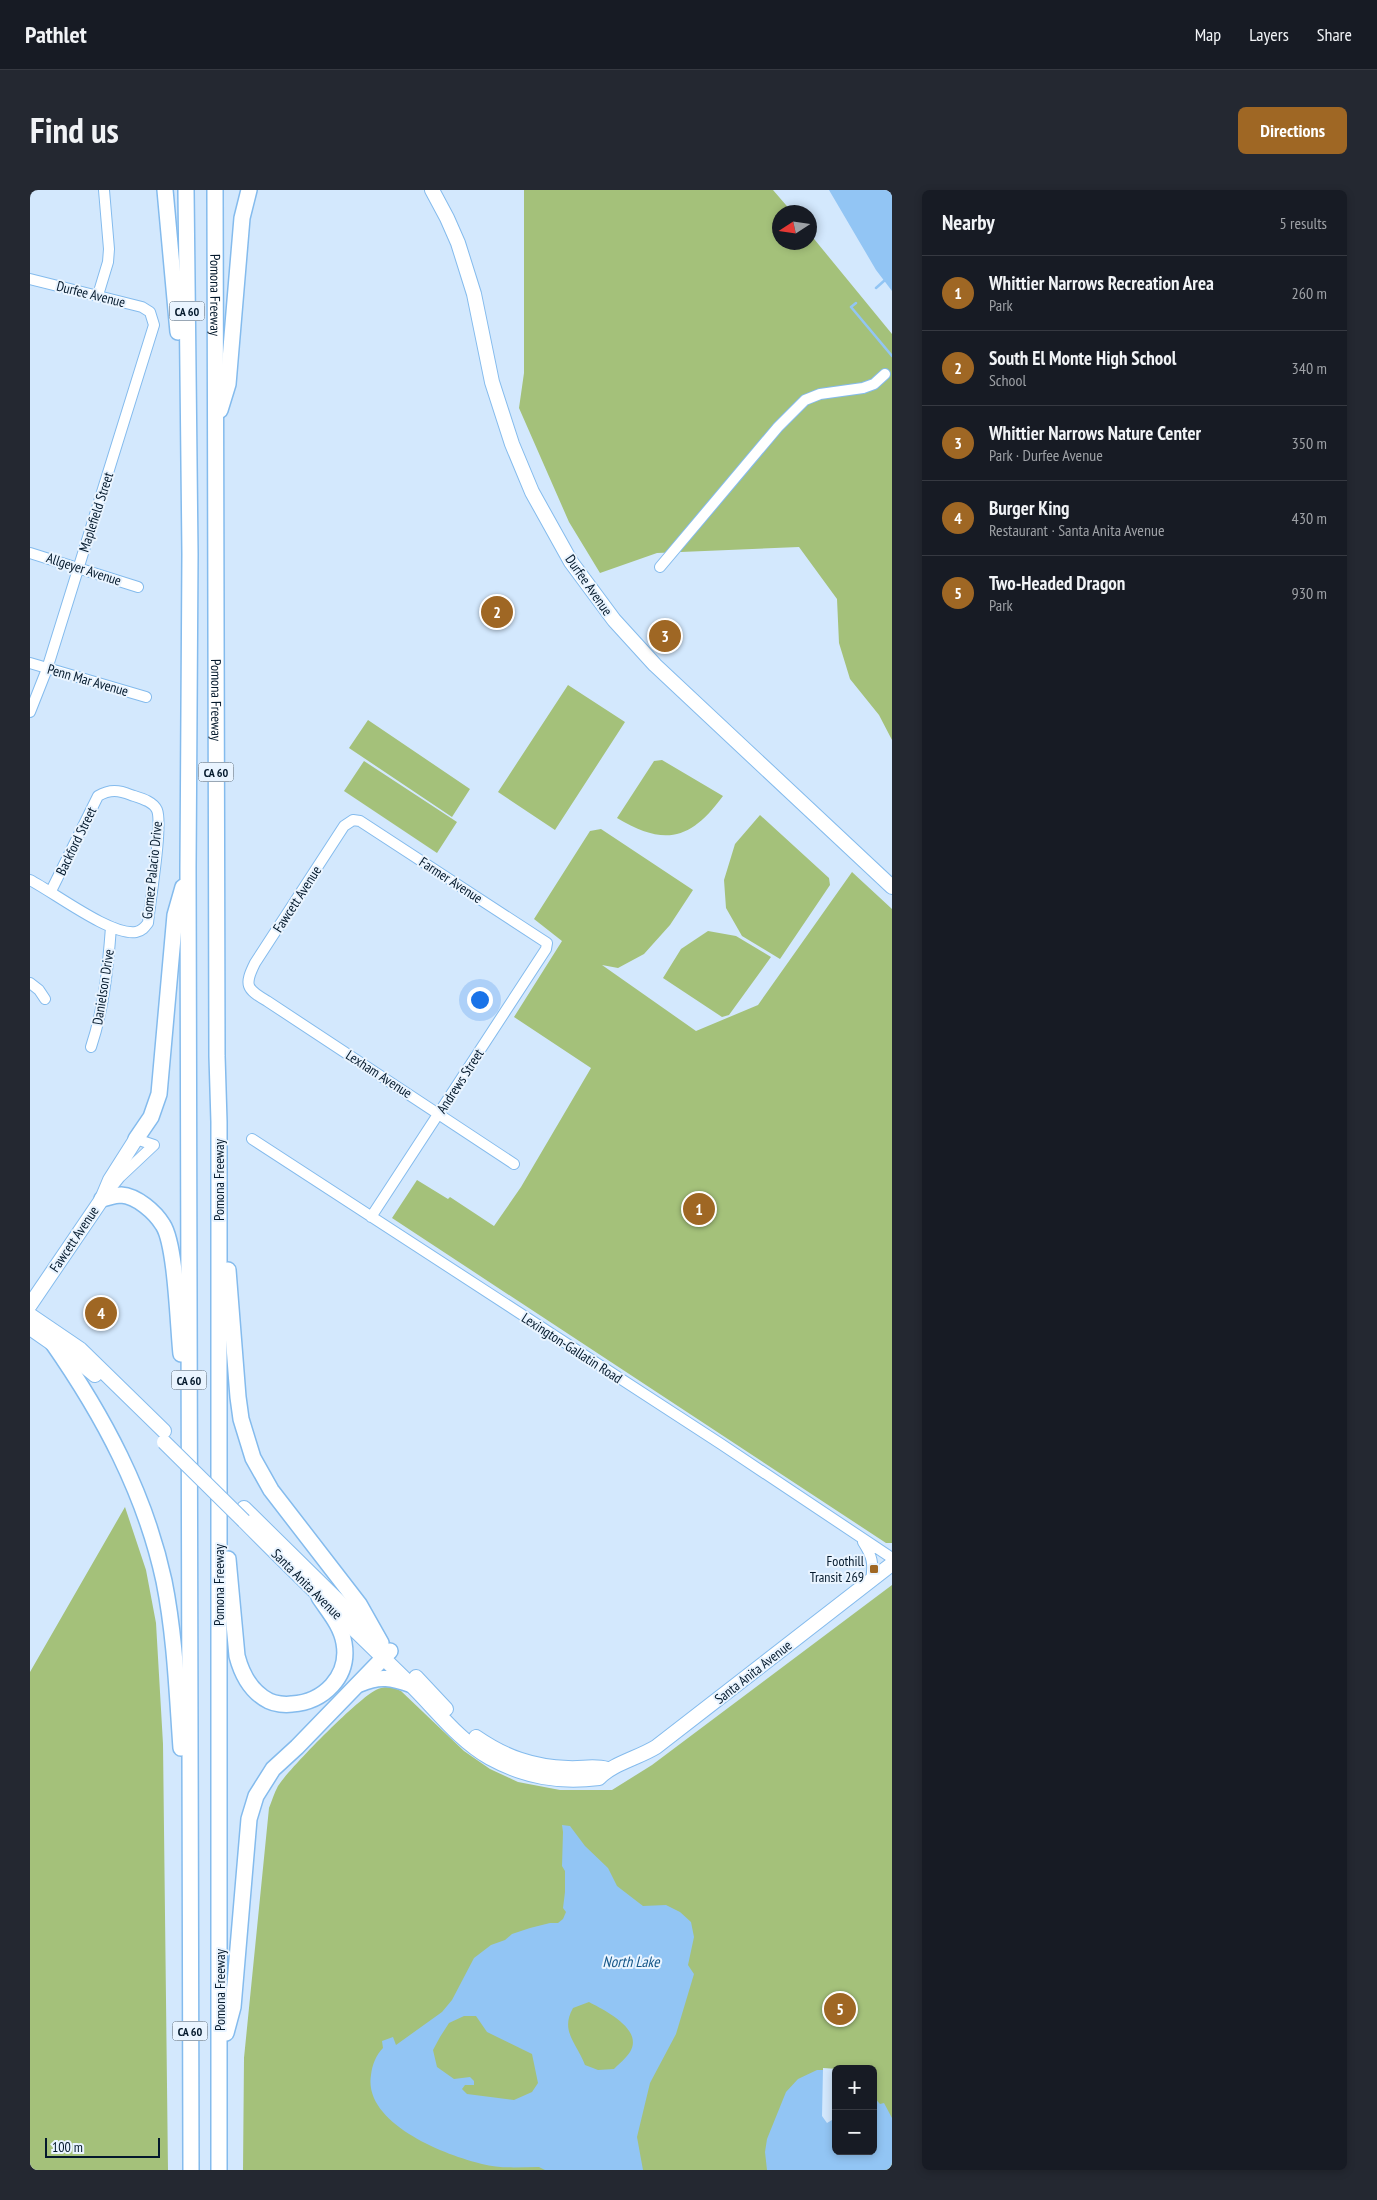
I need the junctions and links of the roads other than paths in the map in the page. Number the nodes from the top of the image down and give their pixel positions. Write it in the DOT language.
graph roads {
  1 [pos="104,190"];
  2 [pos="165,190"];
  3 [pos="186,190"];
  4 [pos="215,190"];
  5 [pos="249,190"];
  6 [pos="432,190"];
  7 [pos="30,279"];
  8 [pos="98,295"];
  9 [pos="150,312"];
  10 [pos="885,374"];
  11 [pos="216,423"];
  12 [pos="188,433"];
  13 [pos="30,552"];
  14 [pos="78,567"];
  15 [pos="660,567"];
  16 [pos="138,587"];
  17 [pos="30,663"];
  18 [pos="47,669"];
  19 [pos="146,697"];
  20 [pos="30,712"];
  21 [pos="157,810"];
  22 [pos="353,820"];
  23 [pos="188,868"];
  24 [pos="30,880"];
  25 [pos="892,887"];
  26 [pos="51,891"];
  27 [pos="111,927"];
  28 [pos="547,943"];
  29 [pos="248,982"];
  30 [pos="30,983"];
  31 [pos="45,999"];
  32 [pos="91,1047"];
  33 [pos="439,1114"];
  34 [pos="219,1122"];
  35 [pos="136,1139"];
  36 [pos="252,1139"];
  37 [pos="514,1164"];
  38 [pos="102,1199"];
  39 [pos="371,1217"];
  40 [pos="30,1305"];
  41 [pos="30,1315"];
  42 [pos="30,1328"];
  43 [pos="52,1342"];
  44 [pos="164,1436"];
  45 [pos="190,1452"];
  46 [pos="219,1470"];
  47 [pos="244,1515"];
  48 [pos="860,1537"];
  49 [pos="892,1558"];
  50 [pos="892,1564"];
  51 [pos="871,1580"];
  52 [pos="319,1596"];
  53 [pos="385,1650"];
  54 [pos="412,1685"];
  55 [pos="356,1686"];
  56 [pos="607,1769"];
  57 [pos="191,1892"];
  58 [pos="221,2052"];
  59 [pos="191,2170"];
  60 [pos="220,2170"];
  1 -- 8 [label="street"];
  2 -- 12 [label="highway"];
  3 -- 12 [label="highway, Pomona Freeway / CA 60"];
  4 -- 11 [label="highway, Pomona Freeway / CA 60"];
  5 -- 11 [label="highway"];
  6 -- 25 [label="main road, Durfee Avenue"];
  7 -- 8 [label="street, Durfee Avenue"];
  8 -- 9 [label="street, Durfee Avenue"];
  9 -- 14 [label="street, Maplefield Street"];
  10 -- 15 [label="street"];
  11 -- 34 [label="highway, Pomona Freeway / CA 60"];
  12 -- 23 [label="highway, Pomona Freeway / CA 60"];
  13 -- 14 [label="street, Allgeyer Avenue"];
  14 -- 16 [label="street, Allgeyer Avenue"];
  14 -- 18 [label="street, Maplefield Street"];
  17 -- 18 [label="street, Penn Mar Avenue"];
  18 -- 19 [label="street, Penn Mar Avenue"];
  18 -- 20 [label="street, Maplefield Street"];
  21 -- 26 [label="street, Backford Street"];
  21 -- 27 [label="street, Gomez Palacio Drive"];
  22 -- 28 [label="street, Farmer Avenue"];
  22 -- 29 [label="street, Fawcett Avenue"];
  23 -- 35 [label="highway"];
  23 -- 45 [label="highway, Pomona Freeway / CA 60"];
  24 -- 26 [label="street"];
  26 -- 27 [label="street"];
  27 -- 32 [label="street, Danielson Drive"];
  28 -- 33 [label="street, Andrews Street"];
  29 -- 33 [label="street, Lexham Avenue"];
  30 -- 31 [label="street"];
  33 -- 37 [label="street, Lexham Avenue"];
  33 -- 39 [label="street, Andrews Street"];
  34 -- 46 [label="highway, Pomona Freeway / CA 60"];
  34 -- 53 [label="highway"];
  35 -- 38 [label="main road, Fawcett Avenue"];
  36 -- 39 [label="street, Lexington-Gallatin Road"];
  38 -- 40 [label="main road, Fawcett Avenue"];
  38 -- 45 [label="highway"];
  39 -- 48 [label="street, Lexington-Gallatin Road"];
  41 -- 44 [label="main road, Santa Anita Avenue"];
  42 -- 43 [label="main road, Santa Anita Avenue"];
  43 -- 44 [label="main road, Santa Anita Avenue"];
  43 -- 57 [label="highway"];
  44 -- 47 [label="main road, Santa Anita Avenue, bridge"];
  45 -- 57 [label="highway, Pomona Freeway / CA 60"];
  46 -- 52 [label="highway"];
  46 -- 58 [label="highway, Pomona Freeway / CA 60"];
  47 -- 52 [label="main road, Santa Anita Avenue"];
  47 -- 53 [label="main road, Santa Anita Avenue"];
  48 -- 49 [label="street, Lexington-Gallatin Road"];
  48 -- 51 [label="street"];
  50 -- 51 [label="main road, Santa Anita Avenue"];
  51 -- 56 [label="main road, Santa Anita Avenue"];
  52 -- 53 [label="main road, Santa Anita Avenue"];
  53 -- 54 [label="main road, Santa Anita Avenue"];
  53 -- 55 [label="highway"];
  53 -- 56 [label="main road, Santa Anita Avenue"];
  54 -- 55 [label="highway"];
  54 -- 56 [label="main road, Santa Anita Avenue"];
  55 -- 58 [label="highway"];
  57 -- 59 [label="highway, Pomona Freeway / CA 60"];
  58 -- 60 [label="highway, Pomona Freeway / CA 60"];
}
